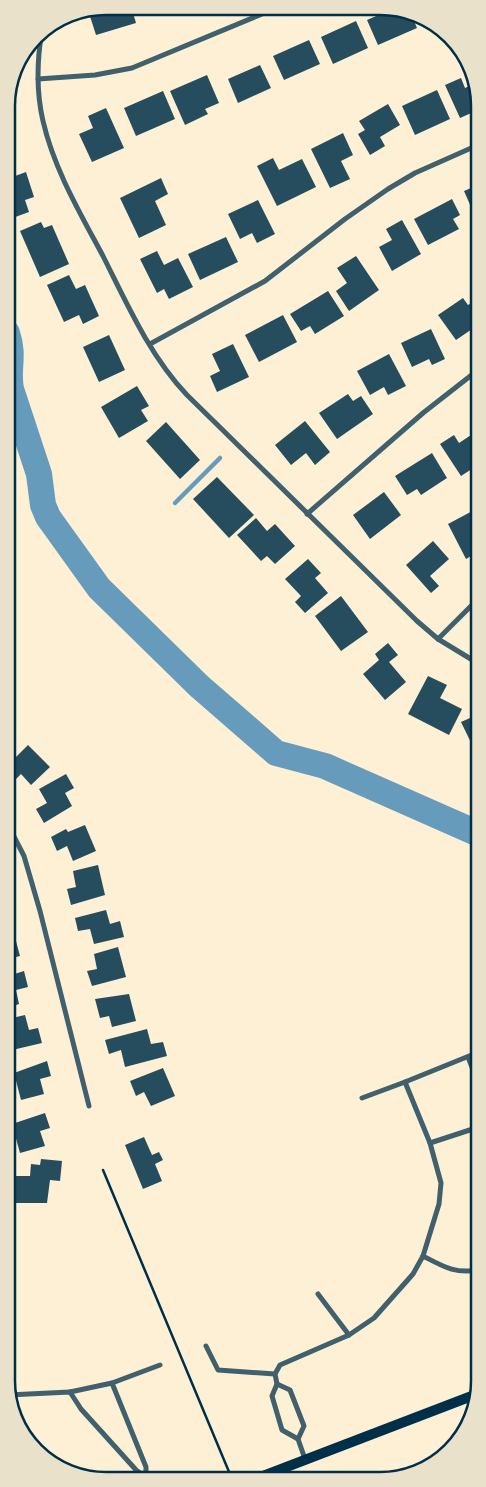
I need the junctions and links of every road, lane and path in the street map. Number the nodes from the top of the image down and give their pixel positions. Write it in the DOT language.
graph roads {
  1 [pos="260,15"];
  2 [pos="41,43"];
  3 [pos="38,79"];
  4 [pos="471,148"];
  5 [pos="150,344"];
  6 [pos="471,375"];
  7 [pos="307,514"];
  8 [pos="471,606"];
  9 [pos="438,639"];
  10 [pos="471,660"];
  11 [pos="15,836"];
  12 [pos="471,1056"];
  13 [pos="468,1057"];
  14 [pos="471,1065"];
  15 [pos="404,1082"];
  16 [pos="362,1098"];
  17 [pos="89,1106"];
  18 [pos="471,1130"];
  19 [pos="430,1144"];
  20 [pos="103,1170"];
  21 [pos="423,1256"];
  22 [pos="471,1271"];
  23 [pos="318,1294"];
  24 [pos="349,1335"];
  25 [pos="206,1346"];
  26 [pos="160,1364"];
  27 [pos="275,1374"];
  28 [pos="112,1383"];
  29 [pos="276,1384"];
  30 [pos="70,1392"];
  31 [pos="16,1395"];
  32 [pos="469,1397"];
  33 [pos="298,1439"];
  34 [pos="305,1459"];
  35 [pos="139,1472"];
  36 [pos="146,1472"];
  37 [pos="229,1472"];
  38 [pos="272,1472"];
  1 -- 3 [label="street"];
  2 -- 3 [label="street"];
  3 -- 5 [label="street"];
  4 -- 5 [label="street"];
  5 -- 7 [label="street"];
  6 -- 7 [label="street"];
  7 -- 9 [label="street"];
  8 -- 9 [label="street"];
  9 -- 10 [label="street"];
  11 -- 17 [label="street"];
  12 -- 13 [label="street"];
  13 -- 14 [label="street"];
  13 -- 15 [label="street"];
  15 -- 16 [label="street"];
  15 -- 19 [label="street"];
  18 -- 19 [label="street"];
  19 -- 21 [label="street"];
  20 -- 37 [label="path"];
  21 -- 22 [label="street"];
  21 -- 24 [label="street"];
  23 -- 24 [label="street"];
  24 -- 27 [label="street"];
  25 -- 27 [label="street"];
  26 -- 28 [label="street"];
  27 -- 29 [label="street"];
  28 -- 30 [label="street"];
  28 -- 36 [label="street"];
  29 -- 33 [label="street"];
  29 -- 33 [label="street"];
  30 -- 31 [label="street"];
  30 -- 35 [label="street"];
  32 -- 34 [label="main road"];
  33 -- 34 [label="street"];
  34 -- 38 [label="main road"];
}
